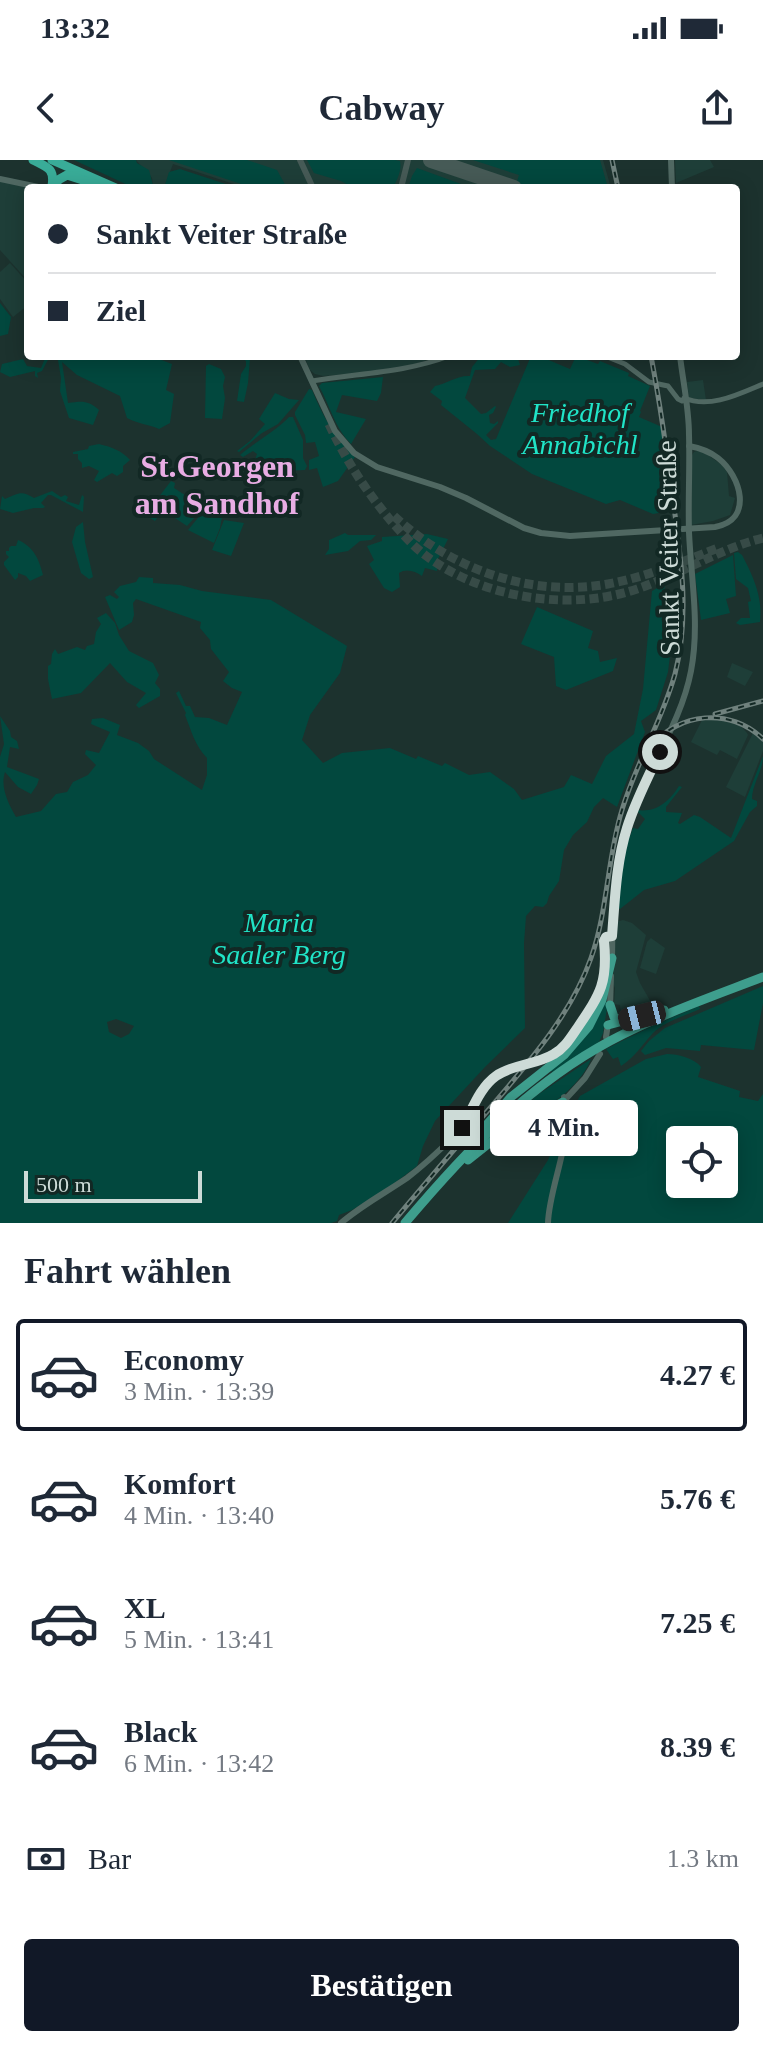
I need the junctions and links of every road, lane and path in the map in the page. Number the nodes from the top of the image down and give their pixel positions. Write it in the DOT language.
graph roads {
  1 [pos="33,160"];
  2 [pos="52,160"];
  3 [pos="63,160"];
  4 [pos="671,160"];
  5 [pos="0,179"];
  6 [pos="24,184"];
  7 [pos="53,184"];
  8 [pos="56,184"];
  9 [pos="96,184"];
  10 [pos="107,184"];
  11 [pos="116,184"];
  12 [pos="672,184"];
  13 [pos="302,360"];
  14 [pos="437,360"];
  15 [pos="615,360"];
  16 [pos="681,360"];
  17 [pos="332,378"];
  18 [pos="322,380"];
  19 [pos="312,381"];
  20 [pos="763,384"];
  21 [pos="686,400"];
  22 [pos="325,411"];
  23 [pos="689,446"];
  24 [pos="612,936"];
  25 [pos="612,958"];
  26 [pos="763,977"];
  27 [pos="702,1000"];
  28 [pos="610,1005"];
  29 [pos="622,1021"];
  30 [pos="608,1025"];
  31 [pos="606,1037"];
  32 [pos="600,1054"];
  33 [pos="530,1095"];
  34 [pos="565,1102"];
  35 [pos="453,1168"];
  36 [pos="427,1197"];
  37 [pos="341,1223"];
  38 [pos="405,1223"];
  39 [pos="548,1223"];
  1 -- 7 [label="highway"];
  2 -- 10 [label="highway"];
  3 -- 11 [label="highway"];
  4 -- 12 [label="main road"];
  5 -- 6 [label="main road"];
  8 -- 9 [label="highway"];
  13 -- 19 [label="main road"];
  14 -- 17 [label="street"];
  15 -- 21 [label="street"];
  16 -- 21 [label="main road, Sankt Veiter Straße"];
  17 -- 18 [label="street"];
  17 -- 19 [label="street"];
  18 -- 19 [label="street"];
  18 -- 22 [label="street"];
  19 -- 22 [label="main road"];
  20 -- 21 [label="street"];
  21 -- 23 [label="main road, Sankt Veiter Straße"];
  22 -- 23 [label="main road"];
  23 -- 24 [label="main road, Sankt Veiter Straße"];
  24 -- 25 [label="main road, Sankt Veiter Straße"];
  24 -- 37 [label="main road"];
  25 -- 28 [label="main road, Sankt Veiter Straße"];
  25 -- 35 [label="highway"];
  26 -- 27 [label="highway"];
  27 -- 29 [label="highway"];
  27 -- 33 [label="highway"];
  28 -- 29 [label="highway"];
  28 -- 30 [label="main road, Sankt Veiter Straße"];
  29 -- 30 [label="highway"];
  30 -- 31 [label="main road, Sankt Veiter Straße"];
  32 -- 34 [label="main road"];
  33 -- 34 [label="highway"];
  33 -- 35 [label="highway"];
  34 -- 36 [label="highway"];
  34 -- 39 [label="main road"];
  35 -- 36 [label="highway"];
  36 -- 38 [label="highway"];
}
